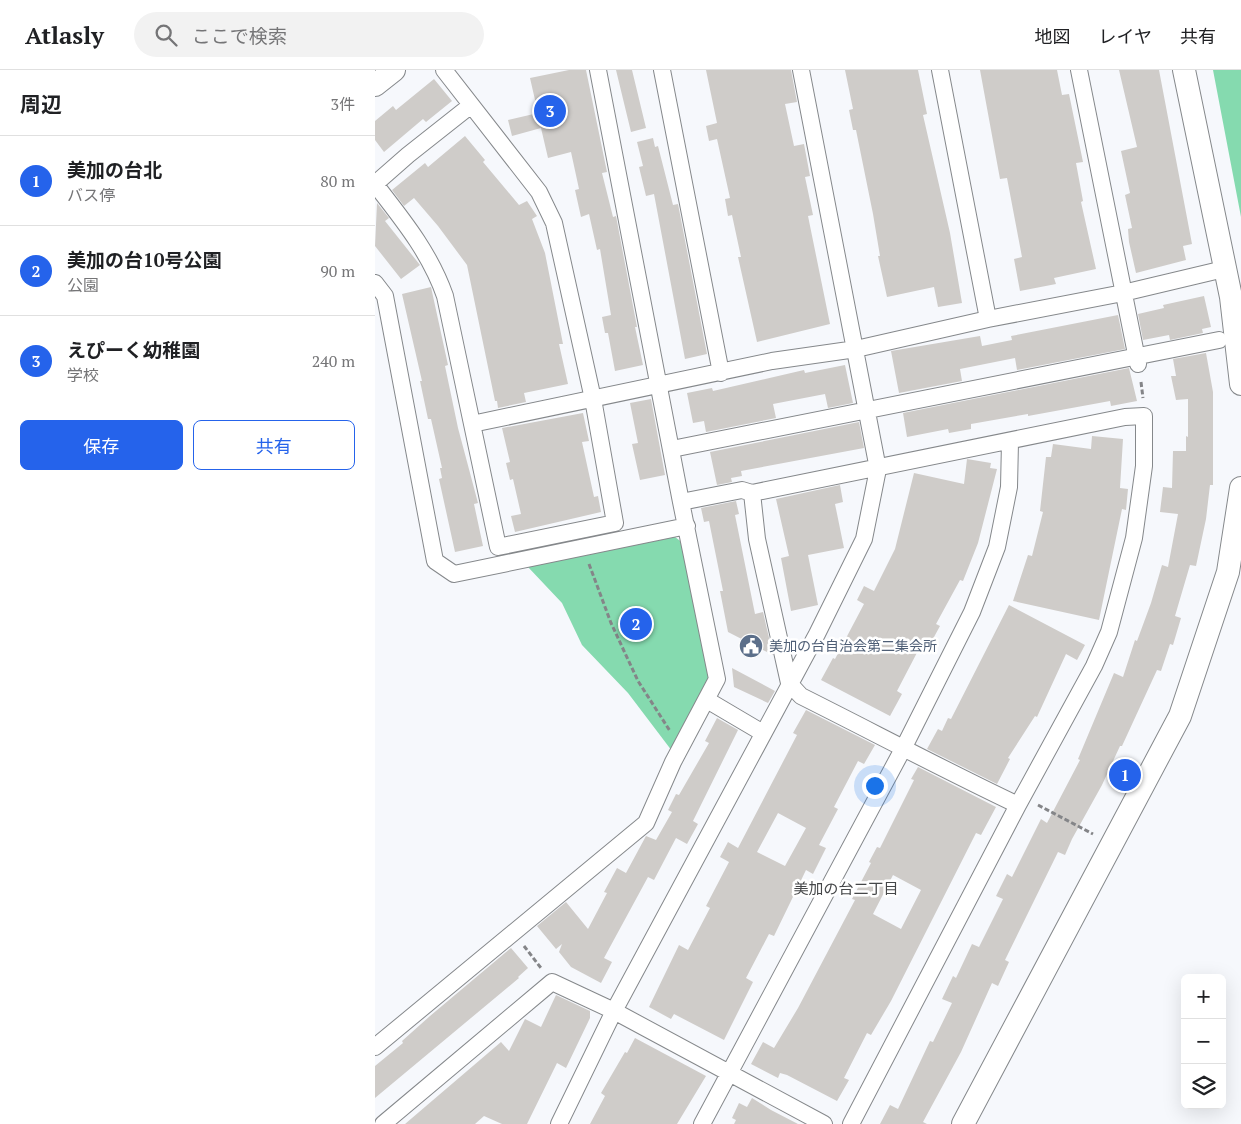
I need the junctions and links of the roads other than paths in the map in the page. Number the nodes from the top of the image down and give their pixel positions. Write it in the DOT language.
graph roads {
  1 [pos="395,70"];
  2 [pos="444,70"];
  3 [pos="598,70"];
  4 [pos="662,70"];
  5 [pos="801,70"];
  6 [pos="939,70"];
  7 [pos="1079,70"];
  8 [pos="1184,70"];
  9 [pos="375,85"];
  10 [pos="470,106"];
  11 [pos="1224,269"];
  12 [pos="375,283"];
  13 [pos="1123,293"];
  14 [pos="989,319"];
  15 [pos="1219,340"];
  16 [pos="856,349"];
  17 [pos="1137,360"];
  18 [pos="721,373"];
  19 [pos="1241,384"];
  20 [pos="659,386"];
  21 [pos="593,399"];
  22 [pos="867,410"];
  23 [pos="472,424"];
  24 [pos="1010,442"];
  25 [pos="672,449"];
  26 [pos="878,469"];
  27 [pos="1241,488"];
  28 [pos="752,493"];
  29 [pos="681,502"];
  30 [pos="687,526"];
  31 [pos="1234,573"];
  32 [pos="789,683"];
  33 [pos="707,700"];
  34 [pos="763,733"];
  35 [pos="904,747"];
  36 [pos="1025,803"];
  37 [pos="614,1011"];
  38 [pos="375,1047"];
  39 [pos="729,1072"];
  40 [pos="383,1124"];
  41 [pos="559,1124"];
  42 [pos="702,1124"];
  43 [pos="824,1124"];
  44 [pos="851,1124"];
  45 [pos="963,1124"];
  1 -- 9 [label="street"];
  2 -- 10 [label="street"];
  3 -- 20 [label="street"];
  4 -- 18 [label="street"];
  5 -- 16 [label="street"];
  6 -- 14 [label="street"];
  7 -- 13 [label="street"];
  8 -- 11 [label="street"];
  10 -- 21 [label="street"];
  10 -- 23 [label="street"];
  11 -- 13 [label="street"];
  11 -- 19 [label="street"];
  12 -- 30 [label="street"];
  13 -- 14 [label="street"];
  13 -- 17 [label="street"];
  14 -- 16 [label="street"];
  15 -- 17 [label="street"];
  16 -- 18 [label="street"];
  16 -- 22 [label="street"];
  17 -- 22 [label="street"];
  18 -- 20 [label="street"];
  20 -- 21 [label="street"];
  20 -- 25 [label="street"];
  21 -- 23 [label="street"];
  21 -- 23 [label="street"];
  22 -- 25 [label="street"];
  22 -- 26 [label="street"];
  24 -- 26 [label="street"];
  24 -- 35 [label="street"];
  24 -- 36 [label="street"];
  25 -- 29 [label="street"];
  26 -- 28 [label="street"];
  26 -- 32 [label="street"];
  27 -- 31 [label="street"];
  28 -- 29 [label="street"];
  28 -- 32 [label="street"];
  29 -- 30 [label="street"];
  30 -- 33 [label="street"];
  31 -- 45 [label="street"];
  32 -- 34 [label="street"];
  32 -- 35 [label="street"];
  33 -- 34 [label="street"];
  33 -- 38 [label="street"];
  34 -- 37 [label="street"];
  35 -- 36 [label="street"];
  35 -- 39 [label="street"];
  36 -- 44 [label="street"];
  37 -- 39 [label="street"];
  37 -- 40 [label="street"];
  37 -- 41 [label="street"];
  39 -- 42 [label="street"];
  39 -- 43 [label="street"];
}
